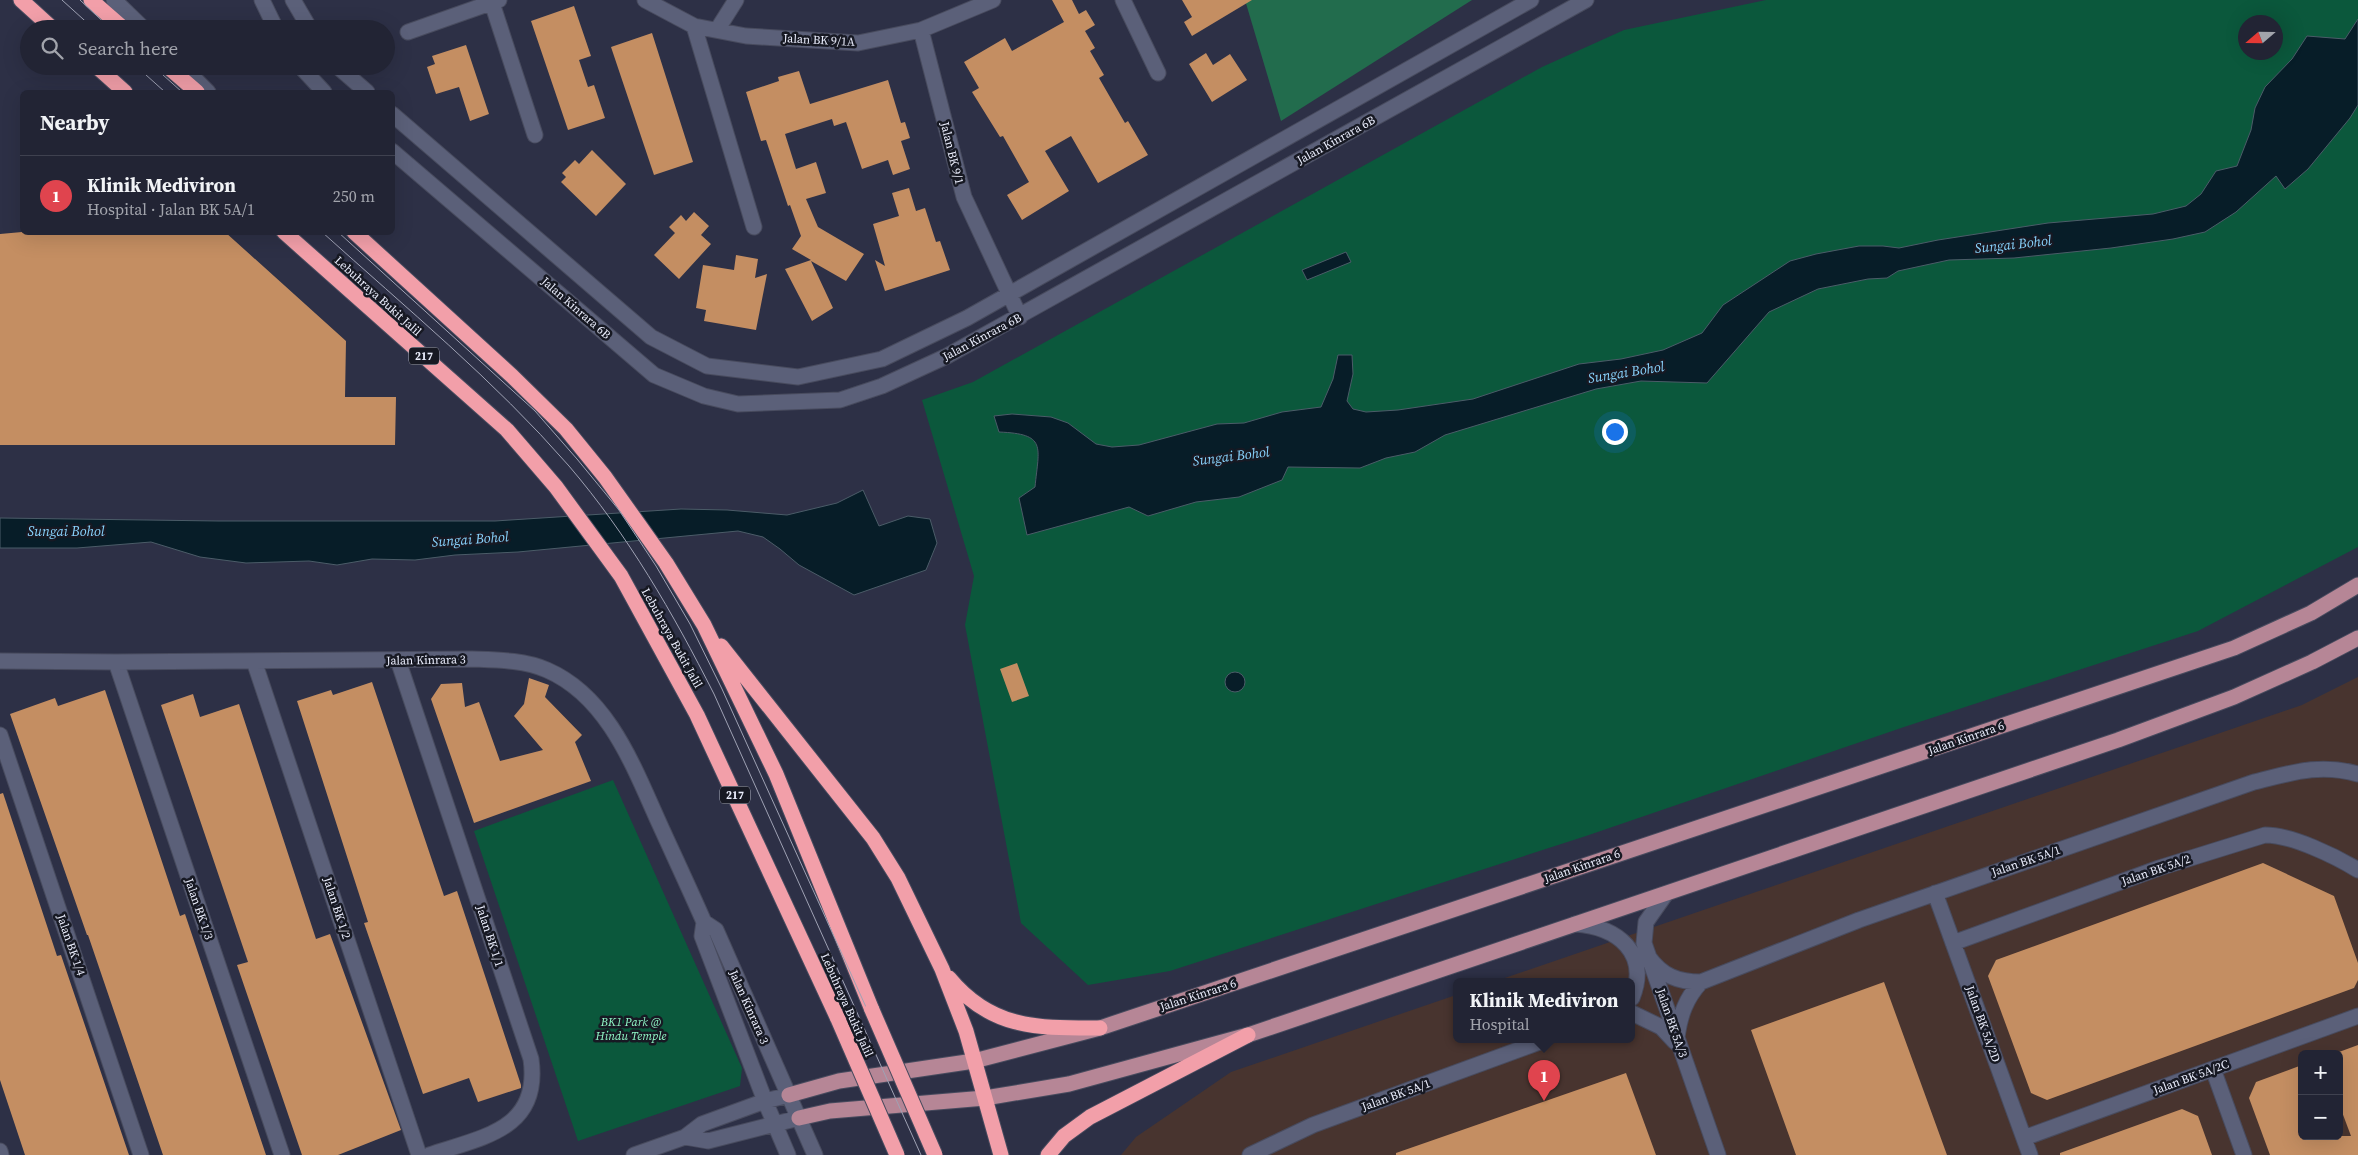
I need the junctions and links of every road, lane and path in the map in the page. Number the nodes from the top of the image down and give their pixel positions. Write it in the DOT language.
graph roads {
  1 [pos="21,0"];
  2 [pos="90,0"];
  3 [pos="114,0"];
  4 [pos="262,0"];
  5 [pos="293,0"];
  6 [pos="645,0"];
  7 [pos="736,0"];
  8 [pos="994,0"];
  9 [pos="1123,0"];
  10 [pos="1531,0"];
  11 [pos="1586,0"];
  12 [pos="496,1"];
  13 [pos="43,20"];
  14 [pos="113,20"];
  15 [pos="135,20"];
  16 [pos="272,20"];
  17 [pos="305,20"];
  18 [pos="694,26"];
  19 [pos="717,30"];
  20 [pos="921,30"];
  21 [pos="408,32"];
  22 [pos="1158,72"];
  23 [pos="106,75"];
  24 [pos="177,75"];
  25 [pos="191,75"];
  26 [pos="308,75"];
  27 [pos="347,75"];
  28 [pos="124,90"];
  29 [pos="195,90"];
  30 [pos="206,90"];
  31 [pos="322,90"];
  32 [pos="365,90"];
  33 [pos="395,117"];
  34 [pos="535,136"];
  35 [pos="395,154"];
  36 [pos="754,227"];
  37 [pos="287,235"];
  38 [pos="357,235"];
  39 [pos="1010,294"];
  40 [pos="1020,316"];
  41 [pos="2358,585"];
  42 [pos="704,625"];
  43 [pos="2358,638"];
  44 [pos="398,660"];
  45 [pos="0,661"];
  46 [pos="254,661"];
  47 [pos="116,662"];
  48 [pos="0,735"];
  49 [pos="2358,774"];
  50 [pos="2358,870"];
  51 [pos="1935,893"];
  52 [pos="1665,895"];
  53 [pos="704,922"];
  54 [pos="1575,924"];
  55 [pos="1953,943"];
  56 [pos="1648,956"];
  57 [pos="942,969"];
  58 [pos="1701,982"];
  59 [pos="1635,985"];
  60 [pos="1635,1014"];
  61 [pos="2358,1016"];
  62 [pos="1100,1028"];
  63 [pos="1248,1036"];
  64 [pos="1537,1043"];
  65 [pos="1678,1043"];
  66 [pos="974,1060"];
  67 [pos="2213,1069"];
  68 [pos="789,1096"];
  69 [pos="985,1098"];
  70 [pos="765,1101"];
  71 [pos="799,1118"];
  72 [pos="776,1126"];
  73 [pos="685,1137"];
  74 [pos="2024,1138"];
  75 [pos="0,1151"];
  76 [pos="1,1155"];
  77 [pos="141,1155"];
  78 [pos="282,1155"];
  79 [pos="419,1155"];
  80 [pos="429,1155"];
  81 [pos="634,1155"];
  82 [pos="788,1155"];
  83 [pos="815,1155"];
  84 [pos="897,1155"];
  85 [pos="935,1155"];
  86 [pos="1001,1155"];
  87 [pos="1048,1155"];
  88 [pos="1250,1155"];
  89 [pos="1718,1155"];
  90 [pos="2030,1155"];
  91 [pos="2244,1155"];
  1 -- 13 [label="highway"];
  2 -- 14 [label="highway"];
  3 -- 15 [label="street"];
  4 -- 16 [label="street"];
  5 -- 17 [label="street"];
  6 -- 18 [label="street, Jalan BK 9/1A"];
  7 -- 19 [label="street"];
  8 -- 20 [label="street, Jalan BK 9/1A"];
  9 -- 22 [label="street"];
  10 -- 39 [label="street, Jalan Kinrara 6B"];
  11 -- 40 [label="street, Jalan Kinrara 6B"];
  12 -- 21 [label="street"];
  12 -- 34 [label="street"];
  18 -- 19 [label="street, Jalan BK 9/1A"];
  18 -- 36 [label="street"];
  19 -- 20 [label="street, Jalan BK 9/1A"];
  20 -- 39 [label="street, Jalan BK 9/1"];
  23 -- 28 [label="highway"];
  24 -- 29 [label="highway"];
  25 -- 30 [label="street"];
  26 -- 31 [label="street"];
  27 -- 32 [label="street"];
  33 -- 39 [label="street, Jalan Kinrara 6B"];
  35 -- 40 [label="street, Jalan Kinrara 6B"];
  37 -- 84 [label="highway, Lebuhraya Bukit Jalil / 217, bridge"];
  38 -- 42 [label="highway, Lebuhraya Bukit Jalil"];
  39 -- 40 [label="street, Jalan BK 9/1"];
  41 -- 62 [label="main road, Jalan Kinrara 6"];
  42 -- 57 [label="highway"];
  42 -- 85 [label="highway, Lebuhraya Bukit Jalil, bridge"];
  43 -- 52 [label="main road"];
  44 -- 46 [label="street, Jalan Kinrara 3"];
  44 -- 53 [label="street, Jalan Kinrara 3"];
  44 -- 80 [label="street, Jalan BK 1/1"];
  45 -- 47 [label="street, Jalan Kinrara 3"];
  46 -- 47 [label="street, Jalan Kinrara 3"];
  46 -- 79 [label="street, Jalan BK 1/2"];
  47 -- 78 [label="street, Jalan BK 1/3"];
  48 -- 77 [label="street, Jalan BK 1/4"];
  49 -- 51 [label="street, Jalan BK 5A/1"];
  50 -- 55 [label="street, Jalan BK 5A/2"];
  51 -- 55 [label="street, Jalan BK 5A/2D"];
  51 -- 58 [label="street, Jalan BK 5A/1"];
  52 -- 54 [label="main road"];
  52 -- 56 [label="street, Jalan BK 5A/3"];
  53 -- 68 [label="street, Jalan Kinrara 3"];
  53 -- 70 [label="street, Jalan Kinrara 3"];
  54 -- 59 [label="street"];
  54 -- 63 [label="main road"];
  55 -- 74 [label="street, Jalan BK 5A/2D"];
  56 -- 58 [label="street, Jalan BK 5A/1"];
  56 -- 65 [label="street, Jalan BK 5A/3"];
  57 -- 62 [label="highway"];
  57 -- 66 [label="highway"];
  58 -- 65 [label="street"];
  60 -- 65 [label="street"];
  61 -- 67 [label="street, Jalan BK 5A/2C"];
  62 -- 66 [label="main road, Jalan Kinrara 6"];
  63 -- 69 [label="main road"];
  63 -- 87 [label="highway"];
  64 -- 88 [label="street, Jalan BK 5A/1"];
  65 -- 89 [label="street, Jalan BK 5A/3"];
  66 -- 68 [label="main road, Jalan Kinrara 6"];
  66 -- 69 [label="highway"];
  67 -- 74 [label="street, Jalan BK 5A/2C"];
  67 -- 91 [label="street"];
  68 -- 70 [label="street"];
  68 -- 71 [label="street, Jalan Kinrara 3"];
  69 -- 71 [label="main road"];
  69 -- 86 [label="highway"];
  70 -- 72 [label="street, Jalan Kinrara 3"];
  70 -- 73 [label="street"];
  71 -- 72 [label="street"];
  71 -- 83 [label="street, Jalan Kinrara 3"];
  72 -- 73 [label="street"];
  72 -- 82 [label="street, Jalan Kinrara 3"];
  73 -- 81 [label="street"];
  74 -- 90 [label="street, Jalan BK 5A/2D"];
  75 -- 76 [label="street"];
}
